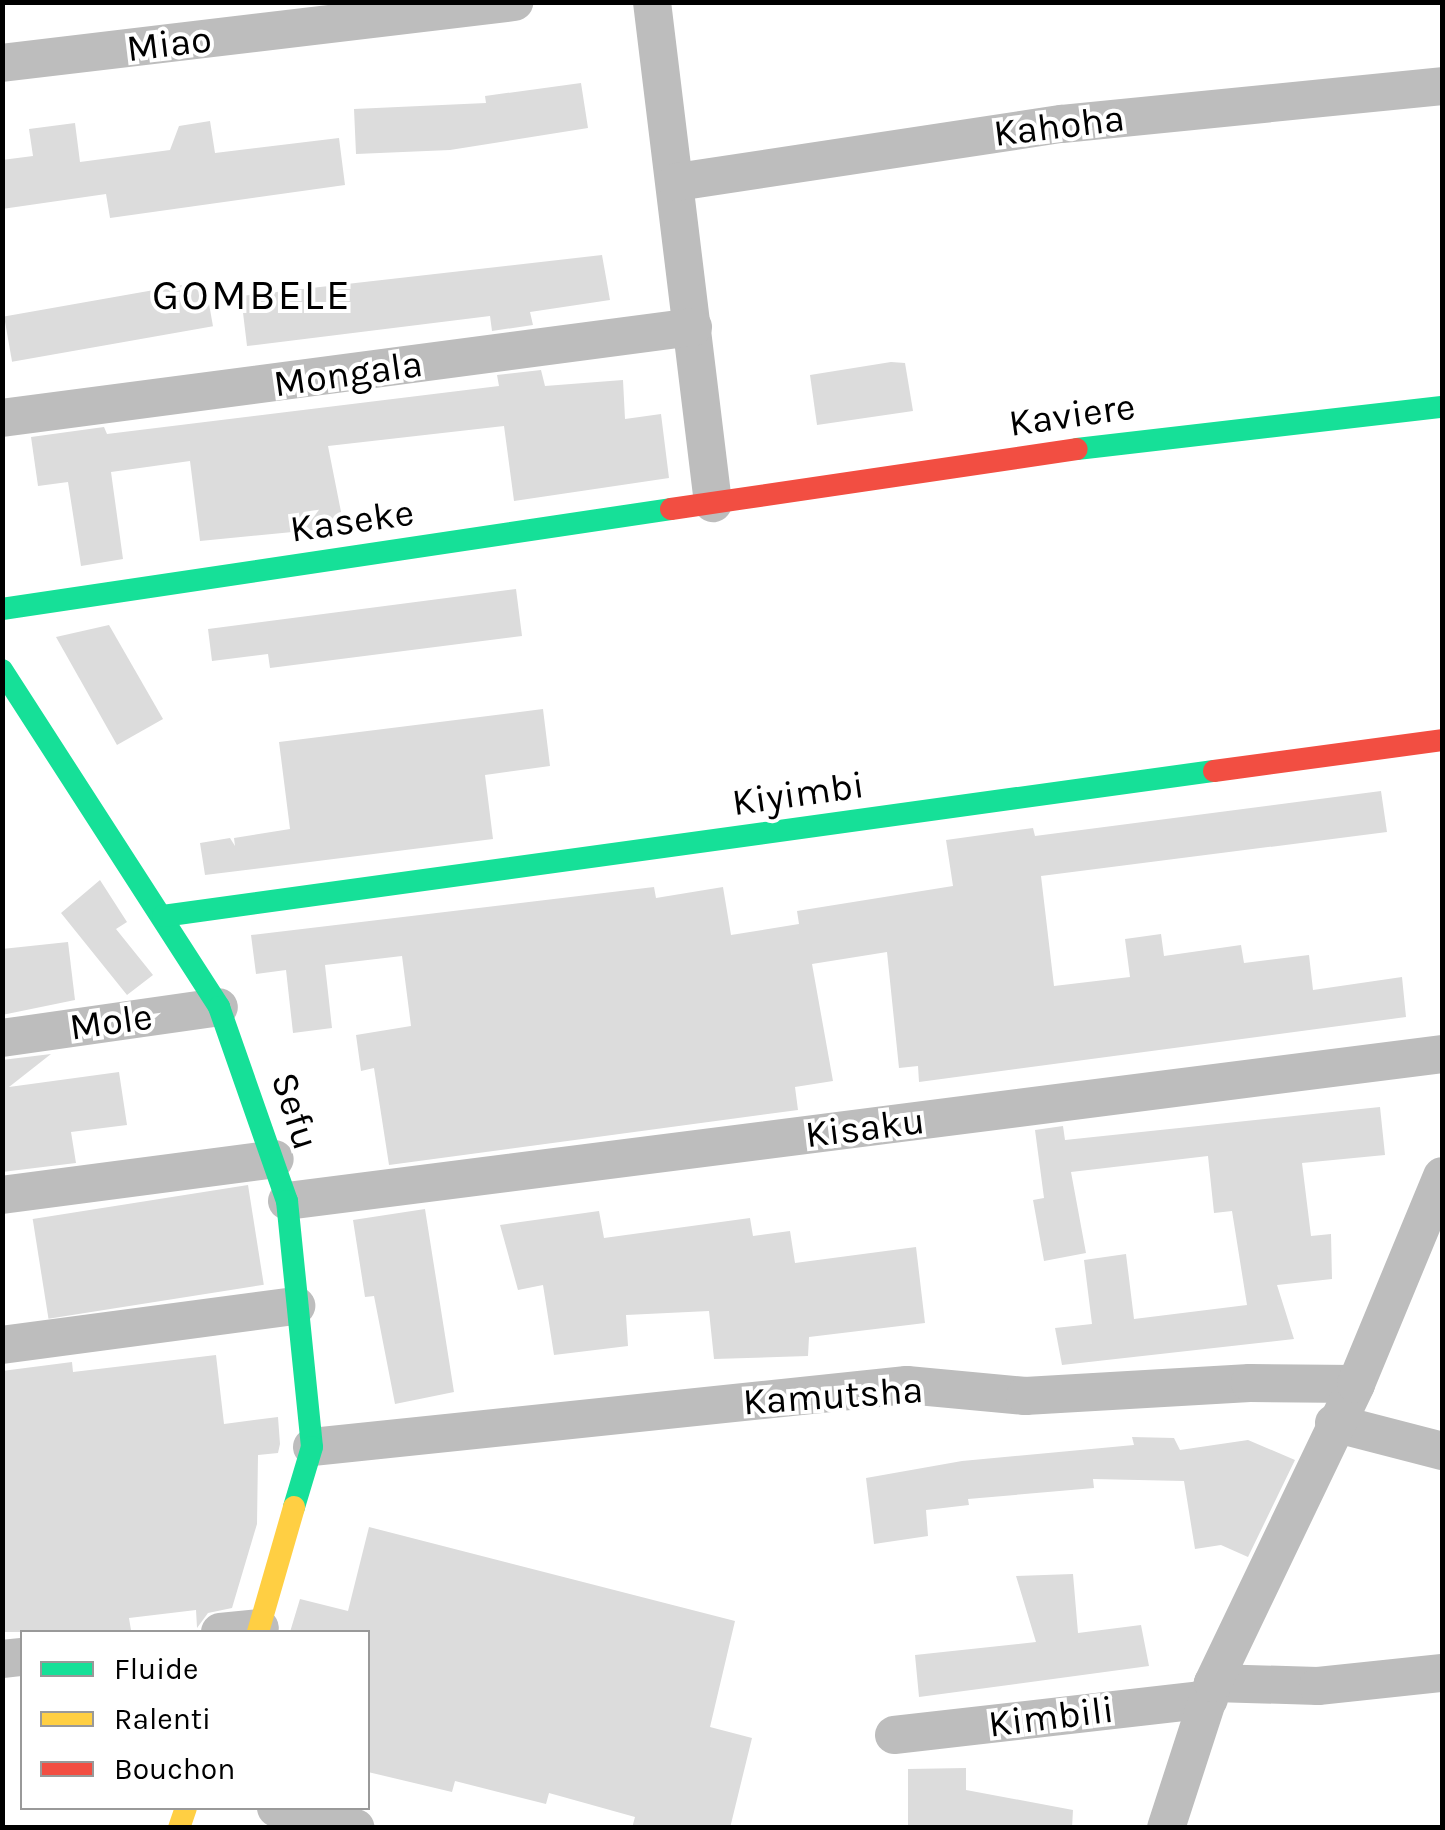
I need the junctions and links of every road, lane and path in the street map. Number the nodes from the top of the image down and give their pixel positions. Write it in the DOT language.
graph roads {
  1 [pos="514,2"];
  2 [pos="652,2"];
  3 [pos="2,63"];
  4 [pos="1442,86"];
  5 [pos="677,182"];
  6 [pos="693,327"];
  7 [pos="1442,407"];
  8 [pos="2,418"];
  9 [pos="713,503"];
  10 [pos="2,609"];
  11 [pos="2,670"];
  12 [pos="16,722"];
  13 [pos="1442,740"];
  14 [pos="163,916"];
  15 [pos="220,1006"];
  16 [pos="2,1038"];
  17 [pos="1442,1054"];
  18 [pos="276,1159"];
  19 [pos="1442,1176"];
  20 [pos="2,1195"];
  21 [pos="287,1202"];
  22 [pos="296,1306"];
  23 [pos="2,1345"];
  24 [pos="1356,1384"];
  25 [pos="1334,1423"];
  26 [pos="312,1448"];
  27 [pos="1442,1451"];
  28 [pos="260,1630"];
  29 [pos="1442,1673"];
  30 [pos="1211,1691"];
  31 [pos="894,1735"];
  32 [pos="284,1810"];
  33 [pos="356,1828"];
  34 [pos="1166,1828"];
  1 -- 3 [label="street, Miao"];
  2 -- 5 [label="street"];
  4 -- 5 [label="street, Kahoha"];
  5 -- 6 [label="street"];
  6 -- 8 [label="street, Mongala"];
  6 -- 9 [label="street"];
  7 -- 9 [label="street, Kaviere"];
  9 -- 10 [label="street, Kaseke"];
  11 -- 12 [label="street, Sefu"];
  12 -- 14 [label="street, Sefu"];
  13 -- 14 [label="street, Kiyimbi"];
  14 -- 15 [label="street, Sefu"];
  15 -- 16 [label="street, Mole"];
  15 -- 18 [label="street, Sefu"];
  17 -- 21 [label="street, Kisaku"];
  18 -- 20 [label="street"];
  18 -- 21 [label="street, Sefu"];
  19 -- 24 [label="street"];
  21 -- 22 [label="street, Sefu"];
  22 -- 23 [label="street"];
  22 -- 26 [label="street, Sefu"];
  24 -- 25 [label="street"];
  24 -- 26 [label="street, Kamutsha"];
  25 -- 27 [label="street"];
  25 -- 30 [label="street"];
  26 -- 28 [label="street, Sefu"];
  29 -- 30 [label="street, Kimbili"];
  30 -- 31 [label="street, Kimbili"];
  30 -- 34 [label="street"];
  32 -- 33 [label="street"];
}
